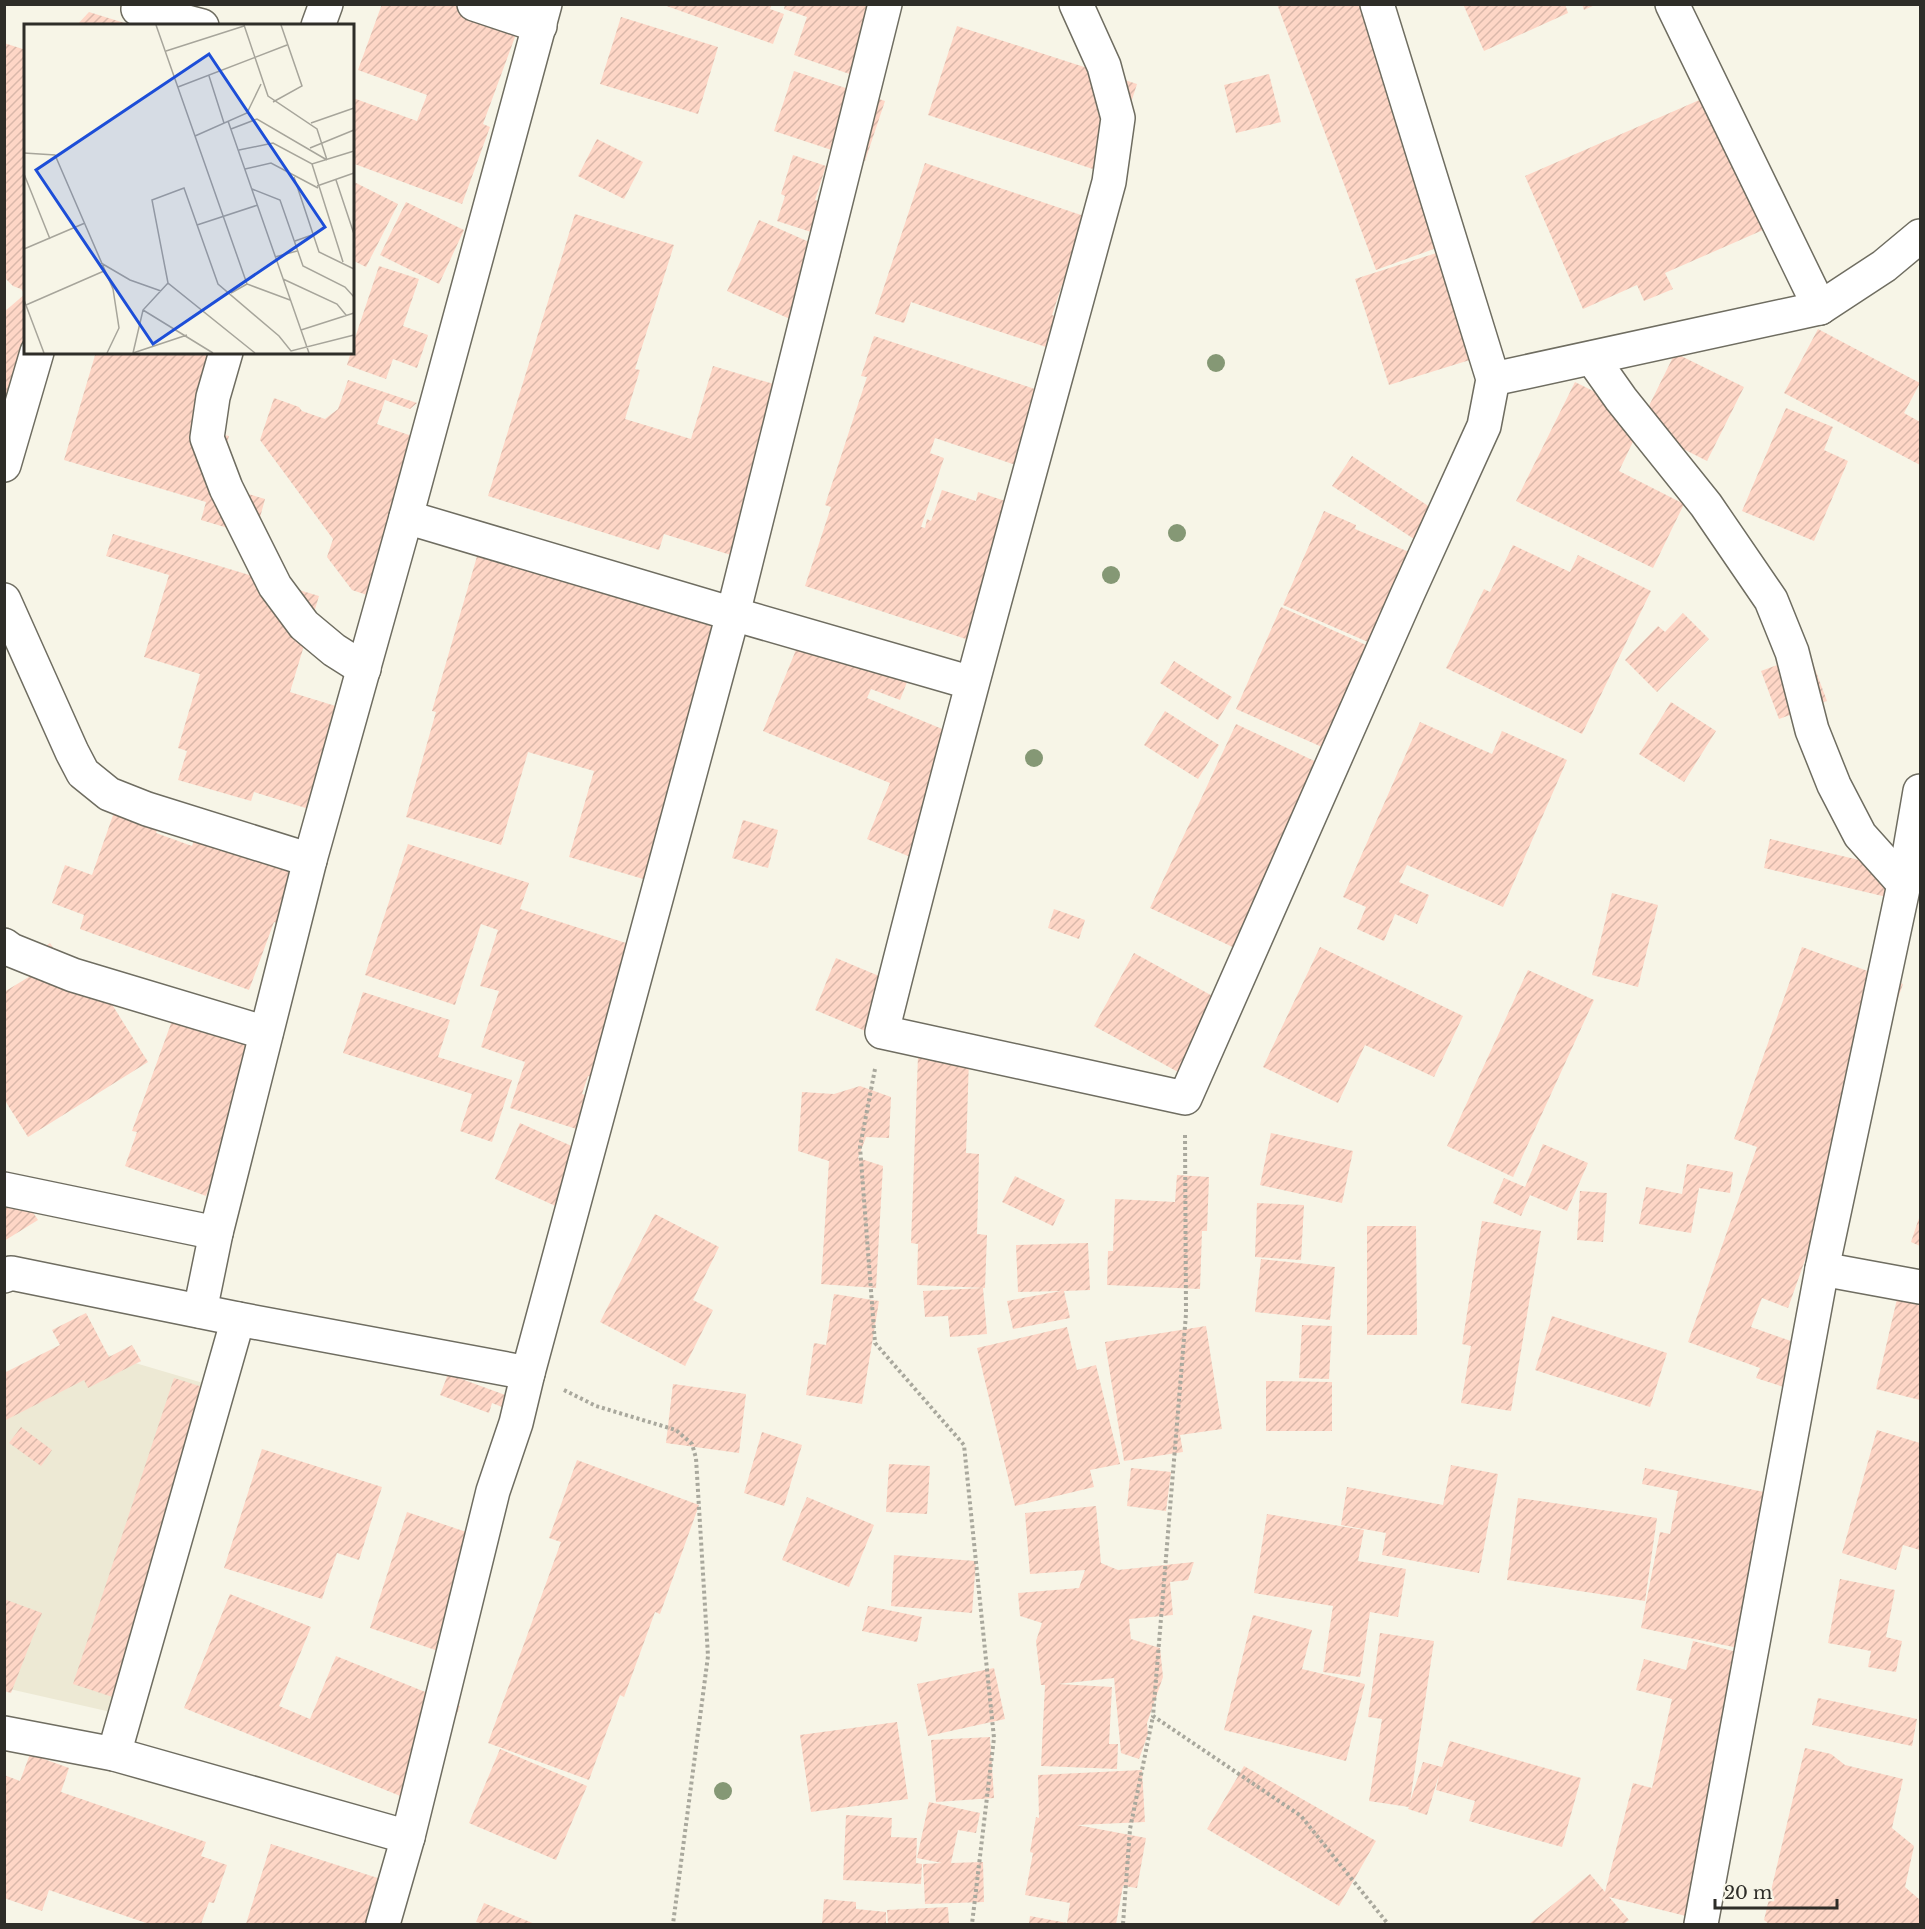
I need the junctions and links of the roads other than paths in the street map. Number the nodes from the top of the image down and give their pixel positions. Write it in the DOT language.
graph roads {
  1 [pos="327,4"];
  2 [pos="474,4"];
  3 [pos="885,4"];
  4 [pos="1076,4"];
  5 [pos="1377,4"];
  6 [pos="1672,4"];
  7 [pos="137,13"];
  8 [pos="542,15"];
  9 [pos="192,24"];
  10 [pos="319,24"];
  11 [pos="1920,236"];
  12 [pos="1820,308"];
  13 [pos="36,354"];
  14 [pos="225,354"];
  15 [pos="1592,358"];
  16 [pos="1493,379"];
  17 [pos="4,465"];
  18 [pos="406,517"];
  19 [pos="4,600"];
  20 [pos="734,614"];
  21 [pos="364,669"];
  22 [pos="972,683"];
  23 [pos="1920,801"];
  24 [pos="310,860"];
  25 [pos="1904,884"];
  26 [pos="4,945"];
  27 [pos="266,1033"];
  28 [pos="4,1189"];
  29 [pos="216,1233"];
  30 [pos="1822,1269"];
  31 [pos="6,1270"];
  32 [pos="1920,1287"];
  33 [pos="200,1311"];
  34 [pos="238,1319"];
  35 [pos="528,1373"];
  36 [pos="4,1733"];
  37 [pos="114,1754"];
  38 [pos="408,1837"];
  39 [pos="383,1924"];
  40 [pos="1701,1924"];
  1 -- 10 [label="street"];
  2 -- 8 [label="street"];
  3 -- 20 [label="street"];
  4 -- 22 [label="street"];
  5 -- 16 [label="street"];
  6 -- 12 [label="street"];
  7 -- 9 [label="street"];
  8 -- 18 [label="street"];
  11 -- 12 [label="street"];
  12 -- 15 [label="street"];
  13 -- 17 [label="street"];
  14 -- 21 [label="street"];
  15 -- 16 [label="street"];
  15 -- 25 [label="street"];
  16 -- 22 [label="street"];
  18 -- 20 [label="street"];
  18 -- 21 [label="street"];
  19 -- 24 [label="street"];
  20 -- 22 [label="street"];
  20 -- 35 [label="street"];
  21 -- 24 [label="street"];
  23 -- 25 [label="street"];
  24 -- 27 [label="street"];
  25 -- 30 [label="street"];
  26 -- 27 [label="street"];
  27 -- 29 [label="street"];
  28 -- 29 [label="street"];
  29 -- 33 [label="street"];
  30 -- 32 [label="street"];
  30 -- 40 [label="street"];
  31 -- 33 [label="street"];
  33 -- 34 [label="street"];
  34 -- 35 [label="street"];
  34 -- 37 [label="street"];
  35 -- 38 [label="street"];
  36 -- 37 [label="street"];
  37 -- 38 [label="street"];
  38 -- 39 [label="street"];
}
